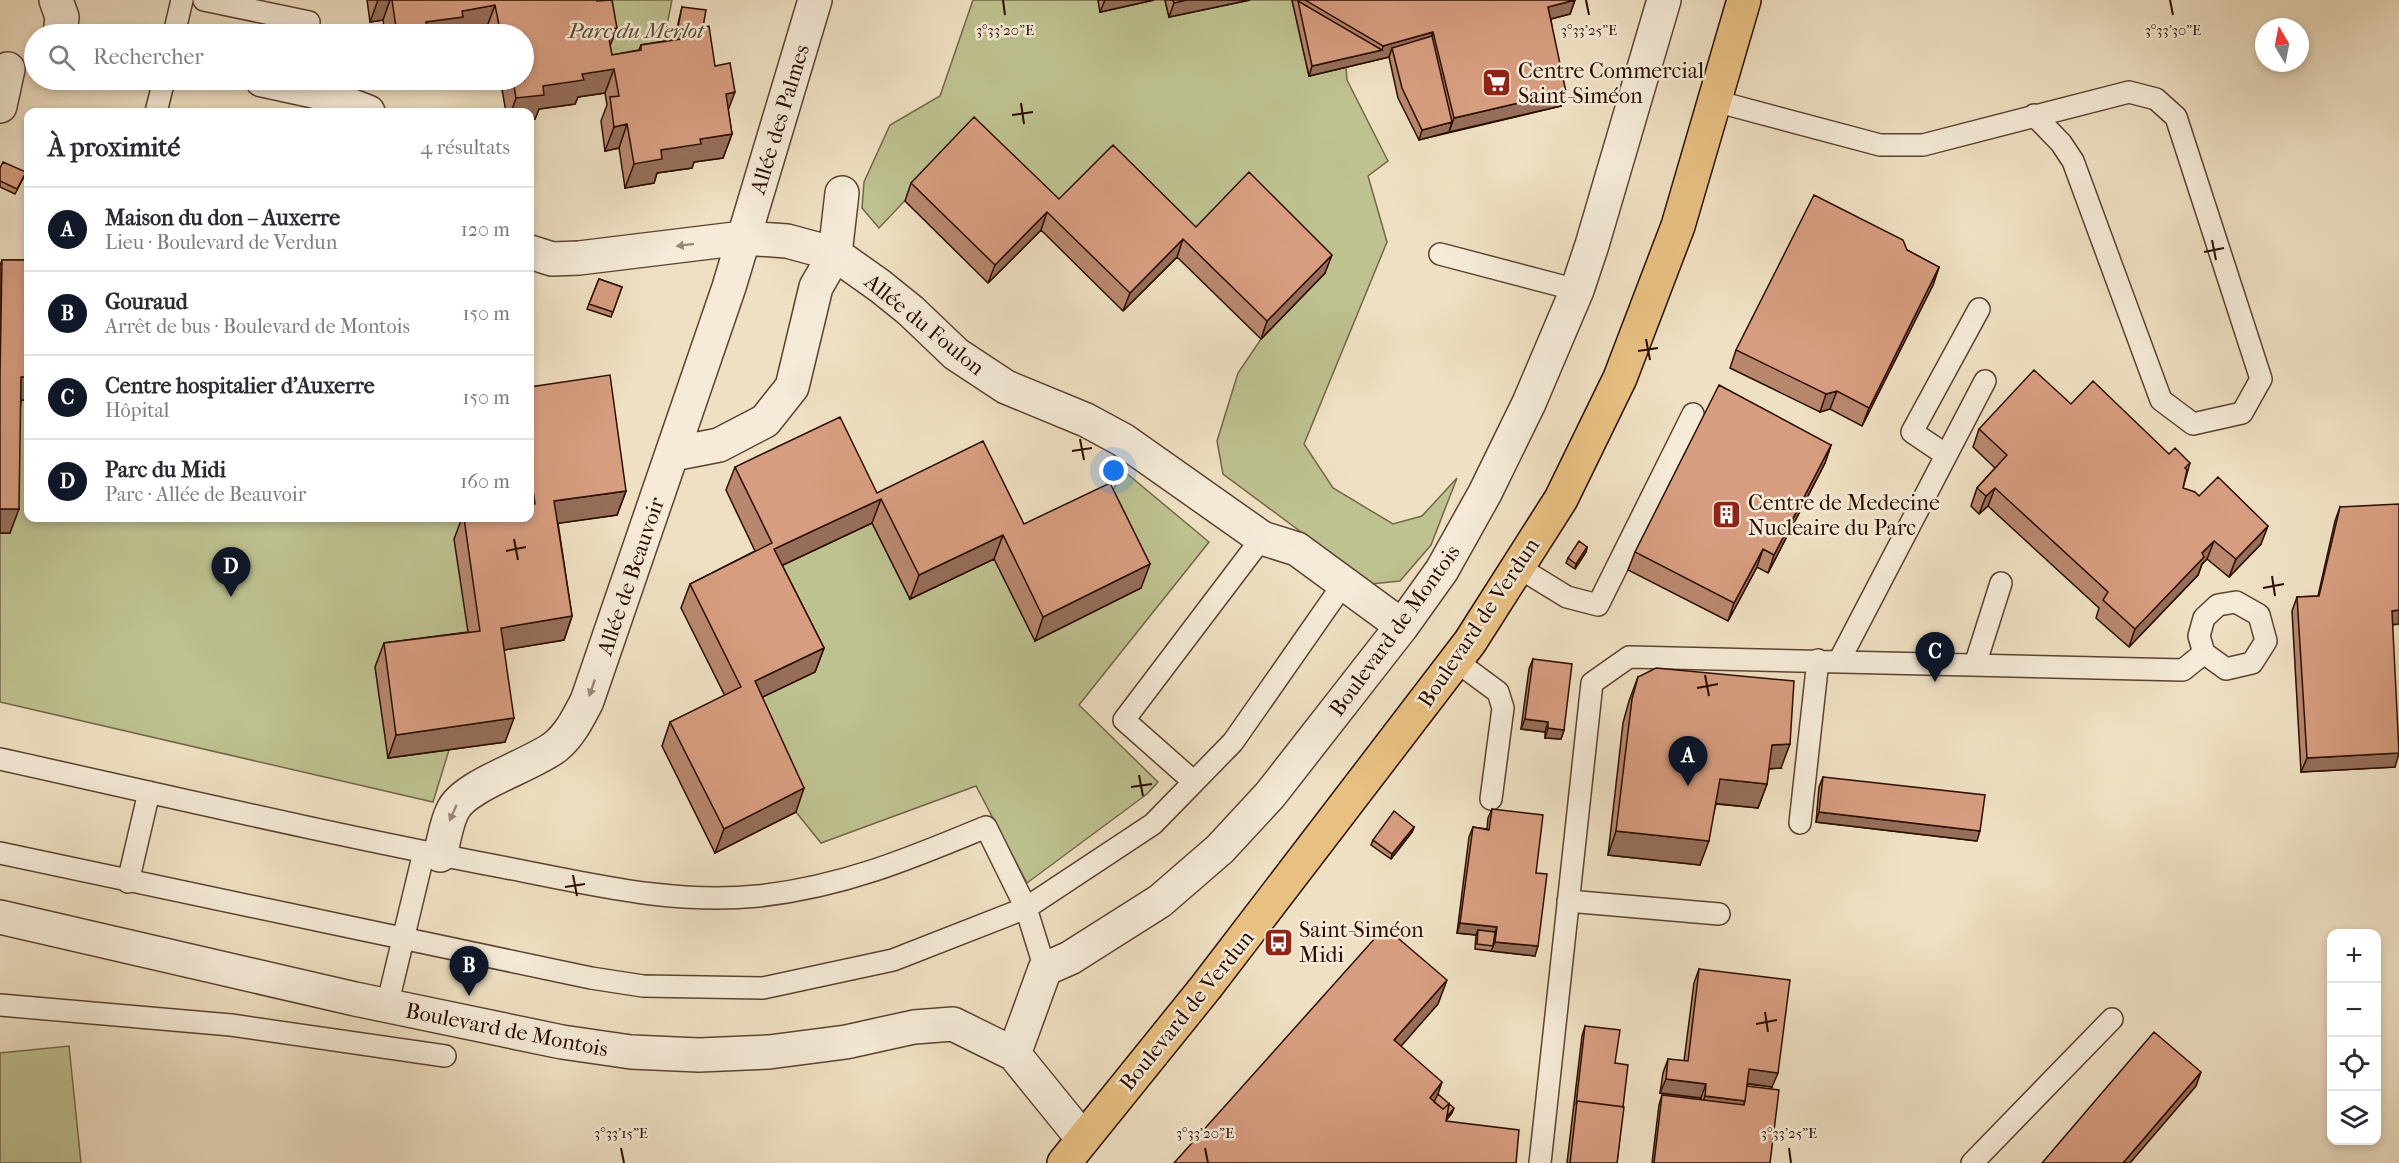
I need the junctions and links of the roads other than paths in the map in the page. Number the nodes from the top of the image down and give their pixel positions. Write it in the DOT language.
graph roads {
  1 [pos="56,0"];
  2 [pos="182,0"];
  3 [pos="204,0"];
  4 [pos="815,0"];
  5 [pos="1664,0"];
  6 [pos="1743,0"];
  7 [pos="309,22"];
  8 [pos="62,24"];
  9 [pos="176,24"];
  10 [pos="14,67"];
  11 [pos="162,90"];
  12 [pos="308,90"];
  13 [pos="1715,102"];
  14 [pos="0,106"];
  15 [pos="157,108"];
  16 [pos="358,108"];
  17 [pos="2034,115"];
  18 [pos="842,193"];
  19 [pos="743,238"];
  20 [pos="534,253"];
  21 [pos="835,254"];
  22 [pos="1440,254"];
  23 [pos="1577,290"];
  24 [pos="1979,309"];
  25 [pos="1985,381"];
  26 [pos="1693,414"];
  27 [pos="673,454"];
  28 [pos="1946,455"];
  29 [pos="1262,538"];
  30 [pos="1518,567"];
  31 [pos="1344,583"];
  32 [pos="2001,583"];
  33 [pos="1402,626"];
  34 [pos="2204,653"];
  35 [pos="1818,660"];
  36 [pos="1456,661"];
  37 [pos="1839,661"];
  38 [pos="1974,665"];
  39 [pos="0,759"];
  40 [pos="1194,782"];
  41 [pos="149,792"];
  42 [pos="1491,798"];
  43 [pos="1800,823"];
  44 [pos="0,853"];
  45 [pos="432,854"];
  46 [pos="128,882"];
  47 [pos="1569,901"];
  48 [pos="1026,908"];
  49 [pos="1719,914"];
  50 [pos="0,917"];
  51 [pos="404,940"];
  52 [pos="1045,969"];
  53 [pos="0,1005"];
  54 [pos="387,1006"];
  55 [pos="2112,1019"];
  56 [pos="1014,1054"];
  57 [pos="445,1056"];
  58 [pos="1074,1151"];
  59 [pos="1540,1163"];
  60 [pos="1972,1163"];
  1 -- 8 [label="street"];
  2 -- 9 [label="lane"];
  3 -- 7 [label="lane"];
  4 -- 19 [label="street, Allée des Palmes"];
  5 -- 23 [label="street, Boulevard de Montois"];
  6 -- 13 [label="main road, Boulevard de Verdun"];
  10 -- 14 [label="street"];
  11 -- 15 [label="lane"];
  12 -- 16 [label="street"];
  13 -- 17 [label="lane"];
  13 -- 30 [label="main road, Boulevard de Verdun"];
  17 -- 17 [label="lane"];
  18 -- 21 [label="street"];
  19 -- 20 [label="street, Allée du Foulon, one-way"];
  19 -- 21 [label="street, Allée du Foulon"];
  19 -- 27 [label="street, Allée de Beauvoir"];
  21 -- 27 [label="street"];
  21 -- 29 [label="street, Allée du Foulon"];
  22 -- 23 [label="lane"];
  23 -- 33 [label="street, Boulevard de Montois"];
  24 -- 28 [label="lane"];
  25 -- 28 [label="lane"];
  26 -- 30 [label="lane"];
  27 -- 45 [label="street, Allée de Beauvoir, one-way"];
  28 -- 37 [label="lane"];
  29 -- 31 [label="street, Allée du Foulon"];
  29 -- 40 [label="lane"];
  30 -- 36 [label="main road, Boulevard de Verdun"];
  31 -- 33 [label="street, Allée du Foulon"];
  31 -- 40 [label="lane"];
  32 -- 38 [label="lane"];
  33 -- 52 [label="street, Boulevard de Montois"];
  34 -- 38 [label="lane"];
  35 -- 37 [label="lane"];
  35 -- 43 [label="lane"];
  35 -- 47 [label="lane"];
  36 -- 42 [label="lane"];
  36 -- 58 [label="main road, Boulevard de Verdun"];
  37 -- 38 [label="lane"];
  39 -- 41 [label="lane"];
  40 -- 48 [label="lane"];
  41 -- 45 [label="lane"];
  41 -- 46 [label="lane"];
  44 -- 46 [label="lane"];
  45 -- 48 [label="lane"];
  45 -- 51 [label="lane"];
  46 -- 51 [label="lane"];
  47 -- 49 [label="lane"];
  47 -- 59 [label="lane"];
  48 -- 51 [label="lane"];
  48 -- 52 [label="lane"];
  50 -- 54 [label="street, Boulevard de Montois"];
  51 -- 54 [label="lane"];
  52 -- 56 [label="street"];
  53 -- 57 [label="lane"];
  54 -- 56 [label="street, Boulevard de Montois"];
  55 -- 60 [label="lane"];
  56 -- 58 [label="street, Boulevard de Montois"];
}
